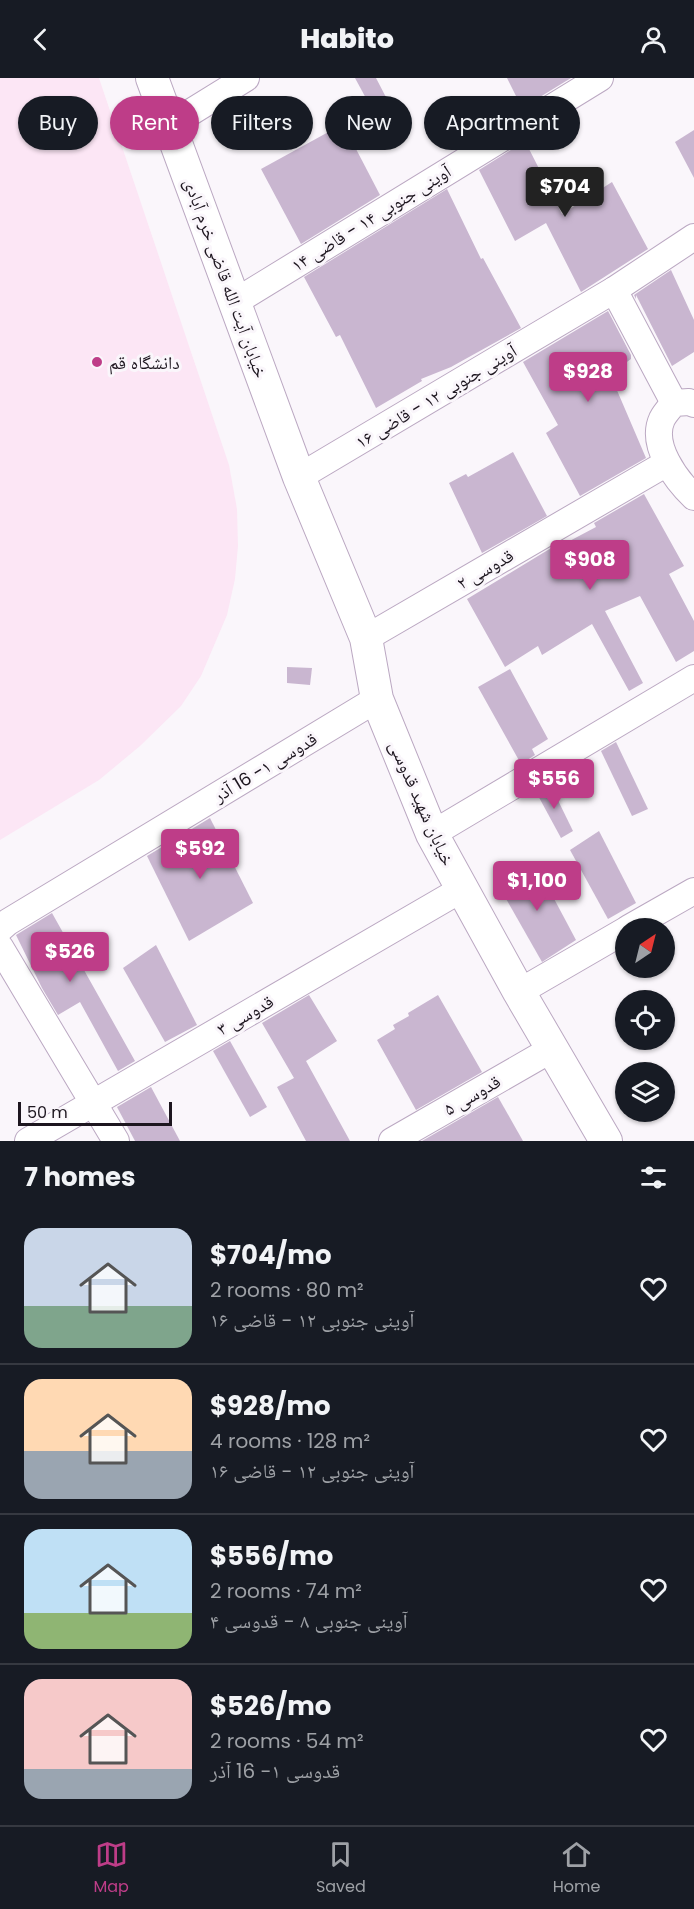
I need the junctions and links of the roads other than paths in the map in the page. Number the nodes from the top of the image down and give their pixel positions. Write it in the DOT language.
graph roads {
  1 [pos="152,78"];
  2 [pos="246,78"];
  3 [pos="600,78"];
  4 [pos="159,96"];
  5 [pos="199,107"];
  6 [pos="179,150"];
  7 [pos="694,237"];
  8 [pos="614,290"];
  9 [pos="235,302"];
  10 [pos="684,404"];
  11 [pos="667,463"];
  12 [pos="299,477"];
  13 [pos="694,497"];
  14 [pos="366,638"];
  15 [pos="694,678"];
  16 [pos="377,699"];
  17 [pos="432,834"];
  18 [pos="462,889"];
  19 [pos="694,891"];
  20 [pos="646,918"];
  21 [pos="0,929"];
  22 [pos="615,936"];
  23 [pos="0,947"];
  24 [pos="519,992"];
  25 [pos="552,1049"];
  26 [pos="94,1102"];
  27 [pos="28,1141"];
  28 [pos="116,1141"];
  29 [pos="392,1141"];
  30 [pos="606,1141"];
  1 -- 4 [label="main road, خیابان آیت الله قاضی خرم آبادی"];
  2 -- 5 [label="street"];
  3 -- 9 [label="street, آوینی جنوبی ۱۴ - قاضی ۱۴"];
  6 -- 9 [label="main road, خیابان آیت الله قاضی خرم آبادی"];
  7 -- 8 [label="street, آوینی جنوبی ۱۲ - قاضی ۱۶"];
  8 -- 10 [label="street"];
  8 -- 12 [label="street, آوینی جنوبی ۱۲ - قاضی ۱۶"];
  9 -- 12 [label="main road, خیابان آیت الله قاضی خرم آبادی"];
  10 -- 11 [label="street"];
  11 -- 13 [label="street"];
  11 -- 14 [label="street, قدوسی ۲"];
  12 -- 14 [label="main road, خیابان شهید قدوسی"];
  14 -- 16 [label="main road, خیابان شهید قدوسی"];
  15 -- 17 [label="street"];
  16 -- 17 [label="main road, خیابان شهید قدوسی"];
  16 -- 21 [label="street, قدوسی ۱- 16 آذر"];
  17 -- 18 [label="main road, خیابان شهید قدوسی"];
  18 -- 24 [label="main road, خیابان شهید قدوسی"];
  18 -- 26 [label="street, قدوسی ۳"];
  19 -- 20 [label="street"];
  22 -- 24 [label="street"];
  23 -- 26 [label="street"];
  24 -- 25 [label="main road, خیابان شهید قدوسی"];
  25 -- 29 [label="street, قدوسی ۵"];
  25 -- 30 [label="main road, خیابان شهید قدوسی"];
  26 -- 27 [label="street, قدوسی ۳"];
  26 -- 28 [label="street"];
}
